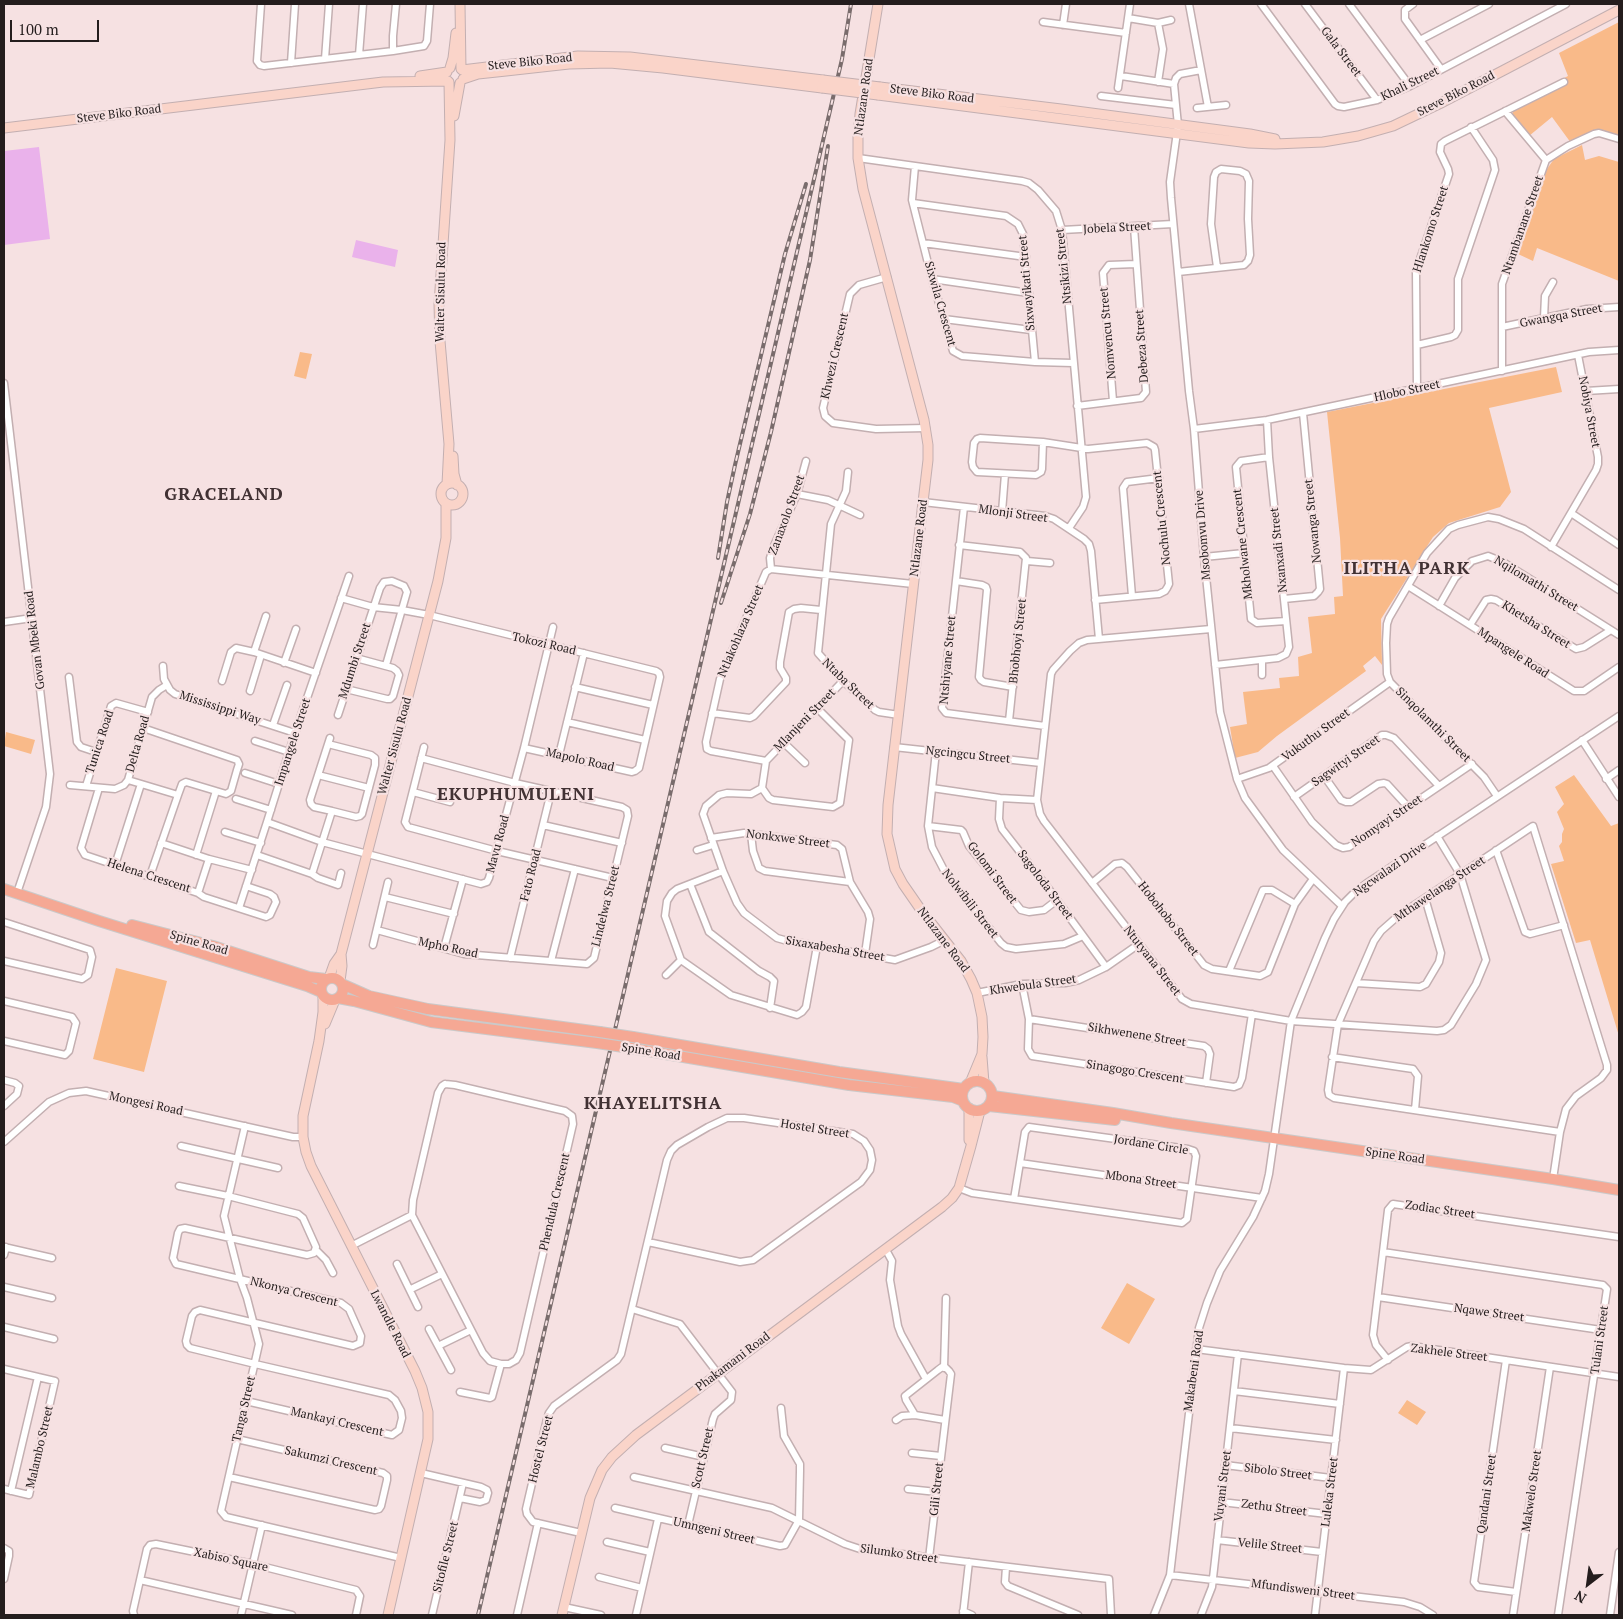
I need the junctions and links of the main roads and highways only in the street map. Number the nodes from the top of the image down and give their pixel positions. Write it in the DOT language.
graph roads {
  1 [pos="4,889"];
  2 [pos="70,911"];
  3 [pos="327,979"];
  4 [pos="341,982"];
  5 [pos="322,994"];
  6 [pos="337,999"];
  7 [pos="967,1086"];
  8 [pos="987,1104"];
  9 [pos="966,1105"];
  10 [pos="1619,1190"];
  1 -- 2 [label="main road, Spine Road"];
  2 -- 3 [label="main road, Spine Road"];
  2 -- 5 [label="main road, Spine Road"];
  3 -- 4 [label="main road, Spine Road"];
  3 -- 5 [label="main road"];
  4 -- 6 [label="main road"];
  4 -- 7 [label="main road, Spine Road, bridge"];
  5 -- 6 [label="main road, Spine Road"];
  6 -- 9 [label="main road, Spine Road, bridge"];
  7 -- 8 [label="main road, Spine Road"];
  7 -- 9 [label="main road"];
  8 -- 9 [label="main road, Spine Road"];
  8 -- 10 [label="main road, Spine Road"];
}
